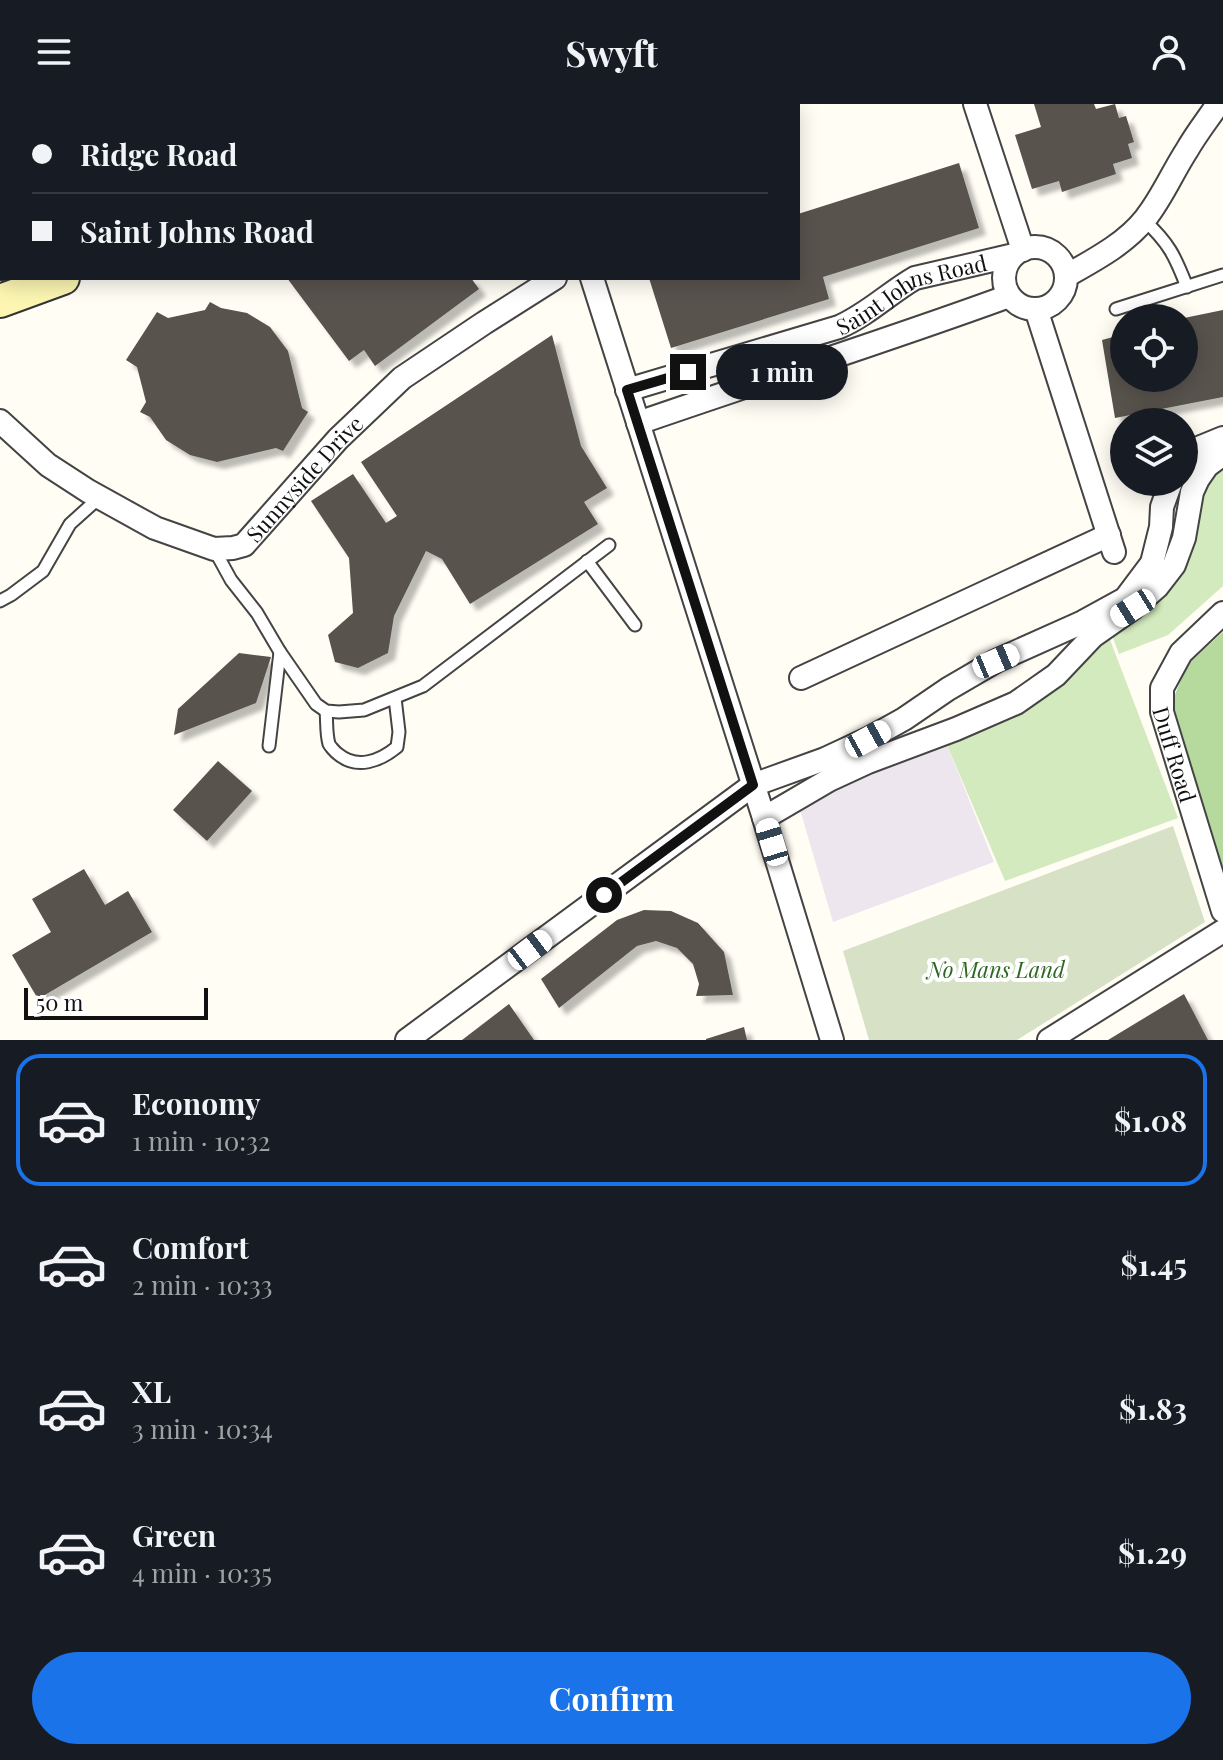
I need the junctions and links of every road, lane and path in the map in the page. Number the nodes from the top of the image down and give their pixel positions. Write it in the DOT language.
graph roads {
  1 [pos="975,104"];
  2 [pos="1218,104"];
  3 [pos="1144,220"];
  4 [pos="1018,252"];
  5 [pos="1223,275"];
  6 [pos="1066,276"];
  7 [pos="58,280"];
  8 [pos="552,280"];
  9 [pos="593,280"];
  10 [pos="1187,287"];
  11 [pos="1009,296"];
  12 [pos="0,301"];
  13 [pos="1132,304"];
  14 [pos="1036,309"];
  15 [pos="627,390"];
  16 [pos="0,421"];
  17 [pos="638,423"];
  18 [pos="1223,438"];
  19 [pos="1198,449"];
  20 [pos="1223,454"];
  21 [pos="1166,496"];
  22 [pos="100,497"];
  23 [pos="609,545"];
  24 [pos="214,549"];
  25 [pos="587,561"];
  26 [pos="0,601"];
  27 [pos="1223,613"];
  28 [pos="635,625"];
  29 [pos="280,652"];
  30 [pos="801,678"];
  31 [pos="395,698"];
  32 [pos="326,711"];
  33 [pos="269,746"];
  34 [pos="753,785"];
  35 [pos="764,818"];
  36 [pos="1223,911"];
  37 [pos="1223,931"];
  38 [pos="407,1040"];
  39 [pos="832,1040"];
  40 [pos="1049,1040"];
  1 -- 4 [label="street"];
  2 -- 3 [label="street"];
  3 -- 6 [label="street"];
  3 -- 10 [label="lane"];
  4 -- 6 [label="street"];
  4 -- 11 [label="street"];
  4 -- 15 [label="street, Saint Johns Road"];
  5 -- 10 [label="lane"];
  6 -- 14 [label="street"];
  7 -- 12 [label="main road"];
  8 -- 24 [label="street, Sunnyside Drive"];
  9 -- 15 [label="street"];
  10 -- 13 [label="lane"];
  11 -- 14 [label="street"];
  11 -- 17 [label="street, Saint Johns Road"];
  14 -- 30 [label="street"];
  15 -- 17 [label="street"];
  16 -- 22 [label="street, Sunnyside Drive"];
  17 -- 34 [label="street"];
  18 -- 19 [label="street"];
  20 -- 35 [label="street"];
  21 -- 34 [label="street"];
  22 -- 24 [label="street, Sunnyside Drive"];
  22 -- 26 [label="lane"];
  23 -- 25 [label="lane"];
  24 -- 29 [label="lane"];
  25 -- 28 [label="lane"];
  25 -- 31 [label="lane"];
  27 -- 36 [label="street, Duff Road"];
  29 -- 32 [label="lane"];
  29 -- 33 [label="lane"];
  31 -- 32 [label="lane"];
  31 -- 32 [label="lane"];
  34 -- 35 [label="street"];
  34 -- 38 [label="street"];
  35 -- 39 [label="street"];
  37 -- 40 [label="street"];
}
